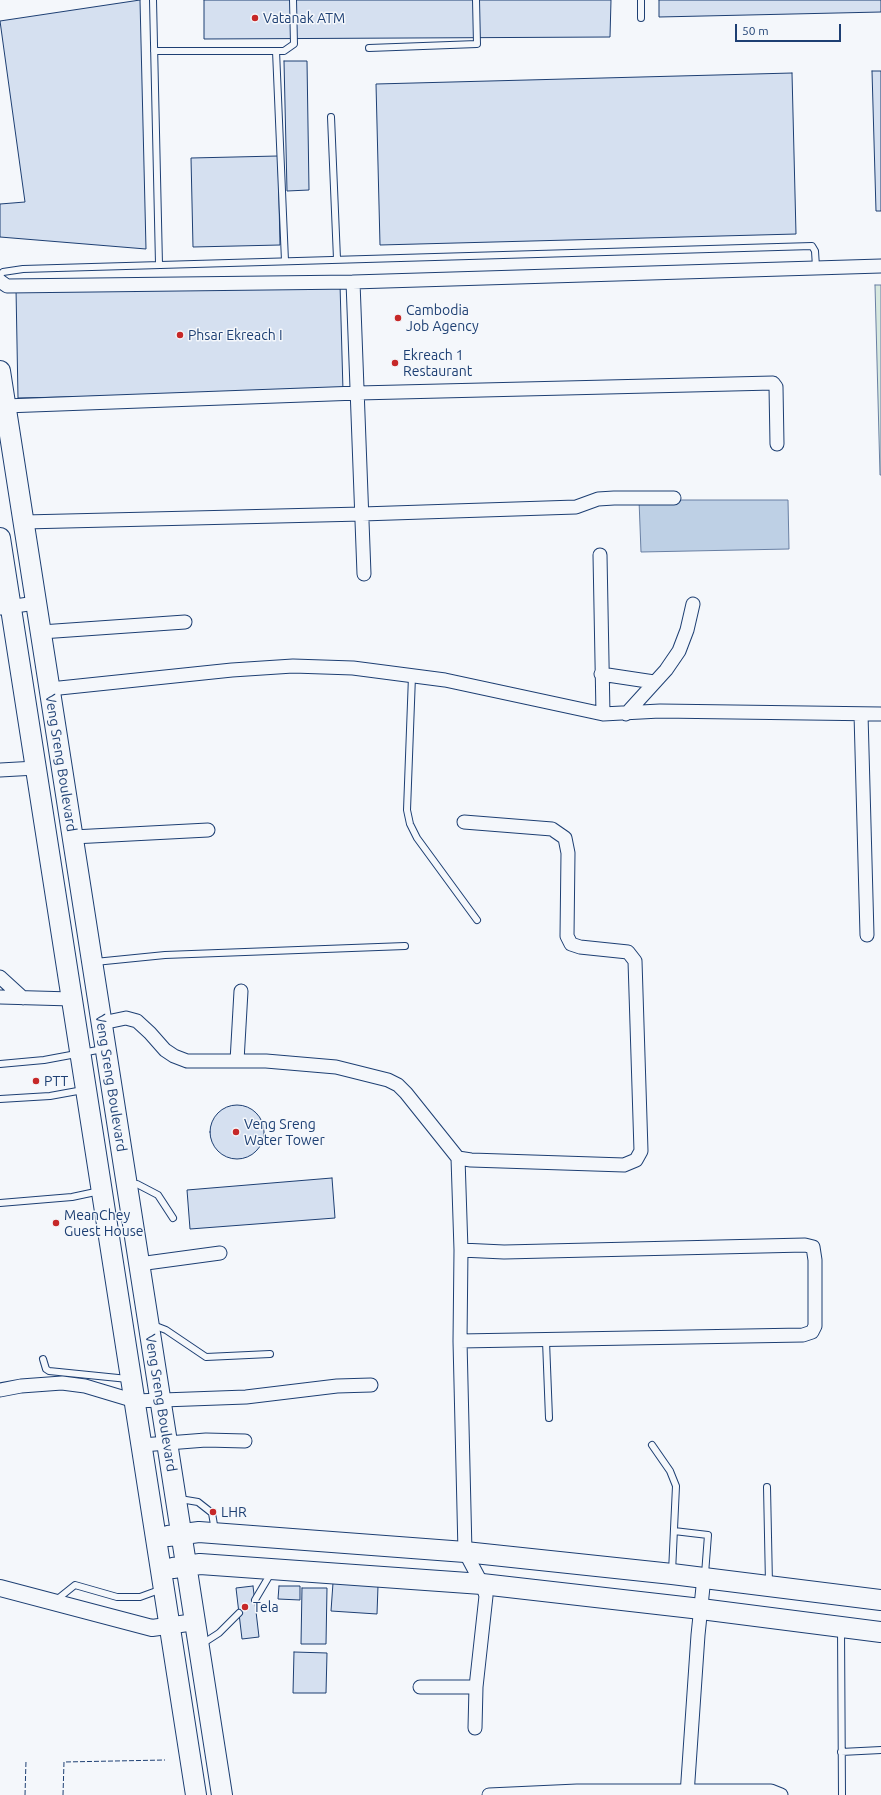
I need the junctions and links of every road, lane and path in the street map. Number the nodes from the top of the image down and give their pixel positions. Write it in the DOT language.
graph roads {
  1 [pos="153,0"];
  2 [pos="293,0"];
  3 [pos="476,0"];
  4 [pos="641,0"];
  5 [pos="641,18"];
  6 [pos="369,48"];
  7 [pos="276,51"];
  8 [pos="154,52"];
  9 [pos="331,117"];
  10 [pos="337,259"];
  11 [pos="286,261"];
  12 [pos="158,264"];
  13 [pos="881,266"];
  14 [pos="816,267"];
  15 [pos="0,275"];
  16 [pos="0,281"];
  17 [pos="353,282"];
  18 [pos="0,371"];
  19 [pos="358,393"];
  20 [pos="5,406"];
  21 [pos="777,444"];
  22 [pos="674,498"];
  23 [pos="362,514"];
  24 [pos="24,522"];
  25 [pos="0,538"];
  26 [pos="600,555"];
  27 [pos="364,574"];
  28 [pos="36,603"];
  29 [pos="693,604"];
  30 [pos="5,607"];
  31 [pos="185,622"];
  32 [pos="41,632"];
  33 [pos="601,674"];
  34 [pos="412,676"];
  35 [pos="654,682"];
  36 [pos="50,689"];
  37 [pos="603,714"];
  38 [pos="626,714"];
  39 [pos="861,714"];
  40 [pos="881,714"];
  41 [pos="36,768"];
  42 [pos="0,770"];
  43 [pos="464,822"];
  44 [pos="208,830"];
  45 [pos="73,837"];
  46 [pos="477,920"];
  47 [pos="867,935"];
  48 [pos="405,946"];
  49 [pos="92,962"];
  50 [pos="0,977"];
  51 [pos="241,991"];
  52 [pos="0,997"];
  53 [pos="23,998"];
  54 [pos="72,999"];
  55 [pos="102,1023"];
  56 [pos="106,1049"];
  57 [pos="81,1054"];
  58 [pos="236,1061"];
  59 [pos="0,1064"];
  60 [pos="86,1090"];
  61 [pos="0,1100"];
  62 [pos="458,1158"];
  63 [pos="127,1186"];
  64 [pos="102,1191"];
  65 [pos="0,1203"];
  66 [pos="173,1218"];
  67 [pos="460,1250"];
  68 [pos="220,1253"];
  69 [pos="139,1264"];
  70 [pos="148,1323"];
  71 [pos="460,1341"];
  72 [pos="546,1341"];
  73 [pos="270,1354"];
  74 [pos="43,1359"];
  75 [pos="132,1379"];
  76 [pos="371,1385"];
  77 [pos="0,1390"];
  78 [pos="160,1401"];
  79 [pos="135,1402"];
  80 [pos="549,1418"];
  81 [pos="167,1442"];
  82 [pos="245,1442"];
  83 [pos="142,1445"];
  84 [pos="652,1445"];
  85 [pos="767,1488"];
  86 [pos="176,1498"];
  87 [pos="674,1530"];
  88 [pos="215,1533"];
  89 [pos="181,1534"];
  90 [pos="156,1538"];
  91 [pos="465,1552"];
  92 [pos="186,1566"];
  93 [pos="273,1570"];
  94 [pos="672,1574"];
  95 [pos="704,1578"];
  96 [pos="162,1579"];
  97 [pos="482,1584"];
  98 [pos="769,1586"];
  99 [pos="0,1588"];
  100 [pos="255,1600"];
  101 [pos="881,1600"];
  102 [pos="53,1602"];
  103 [pos="701,1608"];
  104 [pos="239,1613"];
  105 [pos="195,1622"];
  106 [pos="169,1626"];
  107 [pos="841,1628"];
  108 [pos="881,1632"];
  109 [pos="199,1646"];
  110 [pos="420,1687"];
  111 [pos="476,1687"];
  112 [pos="475,1728"];
  113 [pos="881,1745"];
  114 [pos="878,1750"];
  115 [pos="841,1752"];
  116 [pos="578,1793"];
  117 [pos="687,1793"];
  118 [pos="196,1795"];
  119 [pos="222,1795"];
  120 [pos="489,1795"];
  121 [pos="782,1795"];
  122 [pos="842,1795"];
  1 -- 8 [label="lane"];
  2 -- 7 [label="lane"];
  3 -- 6 [label="lane"];
  4 -- 5 [label="lane"];
  7 -- 8 [label="lane"];
  7 -- 11 [label="lane"];
  8 -- 12 [label="lane"];
  9 -- 10 [label="lane"];
  10 -- 11 [label="lane"];
  10 -- 14 [label="lane"];
  11 -- 12 [label="lane"];
  12 -- 15 [label="lane"];
  13 -- 14 [label="street"];
  14 -- 17 [label="street"];
  16 -- 17 [label="street"];
  17 -- 19 [label="street"];
  18 -- 20 [label="main road, Veng Sreng Boulevard"];
  19 -- 20 [label="street"];
  19 -- 21 [label="street"];
  19 -- 23 [label="street"];
  20 -- 24 [label="main road, Veng Sreng Boulevard"];
  22 -- 23 [label="street"];
  23 -- 24 [label="street"];
  23 -- 27 [label="street"];
  24 -- 28 [label="main road, Veng Sreng Boulevard"];
  25 -- 30 [label="main road, Veng Sreng Boulevard"];
  26 -- 33 [label="street"];
  28 -- 30 [label="street"];
  28 -- 32 [label="main road, Veng Sreng Boulevard"];
  29 -- 35 [label="street"];
  30 -- 41 [label="main road, Veng Sreng Boulevard"];
  31 -- 32 [label="street"];
  32 -- 36 [label="main road, Veng Sreng Boulevard"];
  33 -- 35 [label="street"];
  33 -- 37 [label="street"];
  34 -- 36 [label="street"];
  34 -- 37 [label="street"];
  34 -- 46 [label="lane"];
  35 -- 38 [label="street"];
  36 -- 45 [label="main road, Veng Sreng Boulevard"];
  37 -- 38 [label="street"];
  38 -- 39 [label="street"];
  39 -- 40 [label="street"];
  39 -- 47 [label="street"];
  41 -- 42 [label="street"];
  41 -- 54 [label="main road, Veng Sreng Boulevard"];
  43 -- 62 [label="street"];
  44 -- 45 [label="street"];
  45 -- 49 [label="main road, Veng Sreng Boulevard"];
  48 -- 49 [label="lane"];
  49 -- 55 [label="main road, Veng Sreng Boulevard"];
  50 -- 53 [label="street"];
  51 -- 58 [label="street"];
  52 -- 53 [label="street"];
  53 -- 54 [label="street"];
  54 -- 57 [label="main road, Veng Sreng Boulevard"];
  55 -- 56 [label="main road, Veng Sreng Boulevard"];
  55 -- 58 [label="street"];
  56 -- 57 [label="lane"];
  56 -- 63 [label="main road, Veng Sreng Boulevard"];
  57 -- 59 [label="lane"];
  57 -- 60 [label="main road, Veng Sreng Boulevard"];
  58 -- 62 [label="street"];
  60 -- 61 [label="lane"];
  60 -- 64 [label="main road, Veng Sreng Boulevard"];
  62 -- 67 [label="street"];
  63 -- 66 [label="lane"];
  63 -- 69 [label="main road, Veng Sreng Boulevard"];
  64 -- 65 [label="lane"];
  64 -- 75 [label="main road, Veng Sreng Boulevard"];
  67 -- 71 [label="street"];
  67 -- 72 [label="street"];
  68 -- 69 [label="street"];
  69 -- 70 [label="main road, Veng Sreng Boulevard"];
  70 -- 73 [label="lane"];
  70 -- 78 [label="main road, Veng Sreng Boulevard"];
  71 -- 72 [label="street"];
  71 -- 91 [label="street"];
  72 -- 80 [label="lane"];
  74 -- 75 [label="lane"];
  75 -- 79 [label="main road, Veng Sreng Boulevard"];
  76 -- 78 [label="street"];
  77 -- 79 [label="street"];
  78 -- 79 [label="street"];
  78 -- 81 [label="main road, Veng Sreng Boulevard"];
  79 -- 83 [label="main road, Veng Sreng Boulevard"];
  81 -- 82 [label="street"];
  81 -- 83 [label="street"];
  81 -- 86 [label="main road, Veng Sreng Boulevard"];
  83 -- 90 [label="main road, Veng Sreng Boulevard"];
  84 -- 87 [label="lane"];
  85 -- 98 [label="lane"];
  86 -- 88 [label="lane"];
  86 -- 89 [label="main road, Veng Sreng Boulevard"];
  87 -- 94 [label="lane"];
  87 -- 95 [label="lane"];
  88 -- 89 [label="main road"];
  88 -- 91 [label="main road"];
  89 -- 90 [label="main road"];
  89 -- 92 [label="main road, Veng Sreng Boulevard"];
  90 -- 96 [label="main road, Veng Sreng Boulevard"];
  91 -- 94 [label="main road"];
  91 -- 97 [label="street"];
  92 -- 93 [label="main road"];
  92 -- 96 [label="main road"];
  92 -- 105 [label="main road, Veng Sreng Boulevard"];
  93 -- 97 [label="main road"];
  93 -- 100 [label="lane"];
  94 -- 95 [label="main road"];
  95 -- 98 [label="main road"];
  95 -- 103 [label="street"];
  96 -- 102 [label="lane"];
  96 -- 106 [label="main road, Veng Sreng Boulevard"];
  97 -- 103 [label="main road"];
  97 -- 111 [label="street"];
  98 -- 101 [label="main road"];
  99 -- 102 [label="street"];
  102 -- 106 [label="street"];
  103 -- 107 [label="main road"];
  103 -- 117 [label="street"];
  104 -- 109 [label="lane"];
  105 -- 106 [label="street"];
  105 -- 109 [label="main road, Veng Sreng Boulevard"];
  106 -- 118 [label="main road, Veng Sreng Boulevard"];
  107 -- 108 [label="main road"];
  107 -- 115 [label="lane"];
  109 -- 119 [label="main road, Veng Sreng Boulevard"];
  110 -- 111 [label="street"];
  111 -- 112 [label="street"];
  113 -- 114 [label="lane"];
  114 -- 115 [label="lane"];
  115 -- 122 [label="lane"];
  116 -- 117 [label="street"];
  116 -- 120 [label="street"];
  117 -- 121 [label="street"];
}
